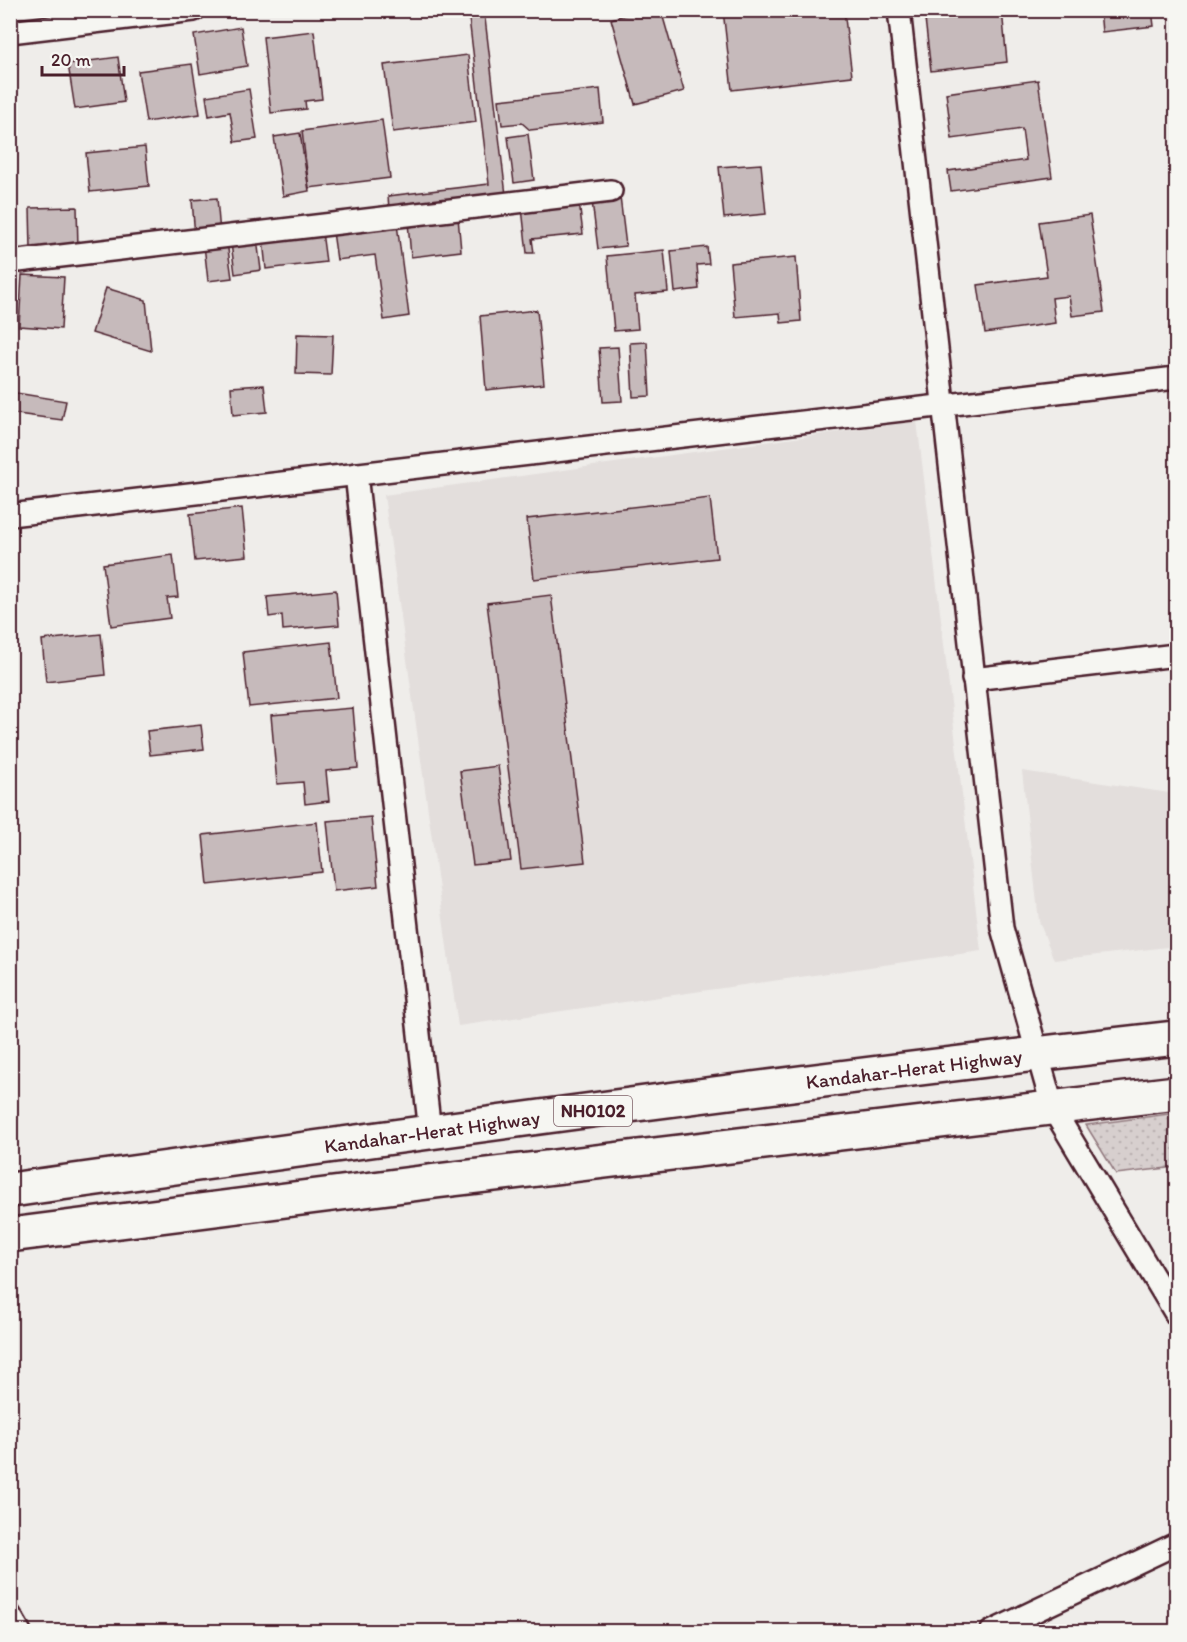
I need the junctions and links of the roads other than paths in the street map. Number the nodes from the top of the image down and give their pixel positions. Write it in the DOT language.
graph roads {
  1 [pos="194,10"];
  2 [pos="899,10"];
  3 [pos="58,18"];
  4 [pos="10,32"];
  5 [pos="610,191"];
  6 [pos="10,262"];
  7 [pos="1176,378"];
  8 [pos="942,406"];
  9 [pos="356,474"];
  10 [pos="10,515"];
  11 [pos="1176,655"];
  12 [pos="973,680"];
  13 [pos="1176,1038"];
  14 [pos="1037,1054"];
  15 [pos="1176,1093"];
  16 [pos="1053,1109"];
  17 [pos="594,1111"];
  18 [pos="430,1132"];
  19 [pos="604,1161"];
  20 [pos="10,1190"];
  21 [pos="10,1234"];
  22 [pos="1176,1314"];
  23 [pos="1176,1544"];
  24 [pos="10,1615"];
  25 [pos="20,1632"];
  26 [pos="991,1632"];
  1 -- 3 [label="street"];
  2 -- 8 [label="street"];
  3 -- 4 [label="street"];
  5 -- 6 [label="street"];
  7 -- 8 [label="street"];
  8 -- 9 [label="street"];
  8 -- 12 [label="street"];
  9 -- 10 [label="street"];
  9 -- 18 [label="street"];
  11 -- 12 [label="street"];
  12 -- 14 [label="street"];
  13 -- 14 [label="highway, Kandahar-Herat Highway / NH0102"];
  14 -- 16 [label="street"];
  14 -- 17 [label="highway, Kandahar-Herat Highway / NH0102"];
  15 -- 16 [label="highway"];
  16 -- 19 [label="highway"];
  16 -- 22 [label="street"];
  17 -- 18 [label="highway, Kandahar-Herat Highway / NH0102"];
  17 -- 19 [label="highway"];
  18 -- 20 [label="highway, Kandahar-Herat Highway / NH0102"];
  19 -- 21 [label="highway"];
  23 -- 26 [label="street"];
  24 -- 25 [label="street"];
}
